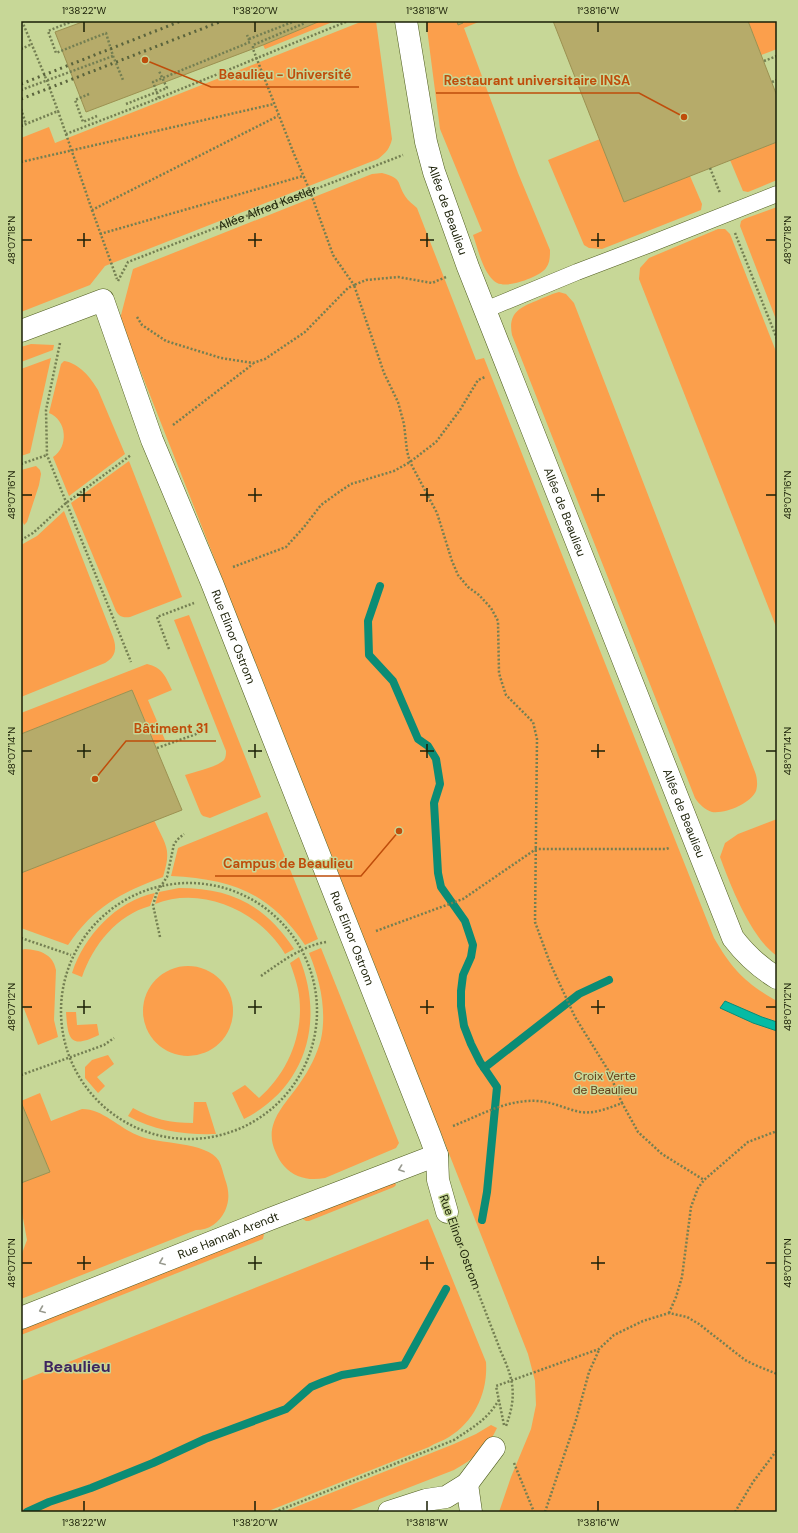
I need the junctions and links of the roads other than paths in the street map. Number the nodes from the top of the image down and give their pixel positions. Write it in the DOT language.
graph roads {
  1 [pos="406,21"];
  2 [pos="777,194"];
  3 [pos="485,310"];
  4 [pos="21,331"];
  5 [pos="777,978"];
  6 [pos="434,1146"];
  7 [pos="447,1212"];
  8 [pos="21,1318"];
  9 [pos="494,1448"];
  10 [pos="467,1484"];
  11 [pos="389,1512"];
  12 [pos="471,1512"];
  1 -- 3 [label="street, Allée de Beaulieu"];
  2 -- 3 [label="lane"];
  3 -- 5 [label="street, Allée de Beaulieu"];
  4 -- 6 [label="street, Rue Elinor Ostrom"];
  6 -- 7 [label="street, Rue Elinor Ostrom"];
  6 -- 8 [label="street, Rue Hannah Arendt, one-way"];
  9 -- 10 [label="street"];
  10 -- 11 [label="street"];
  10 -- 12 [label="street"];
}
